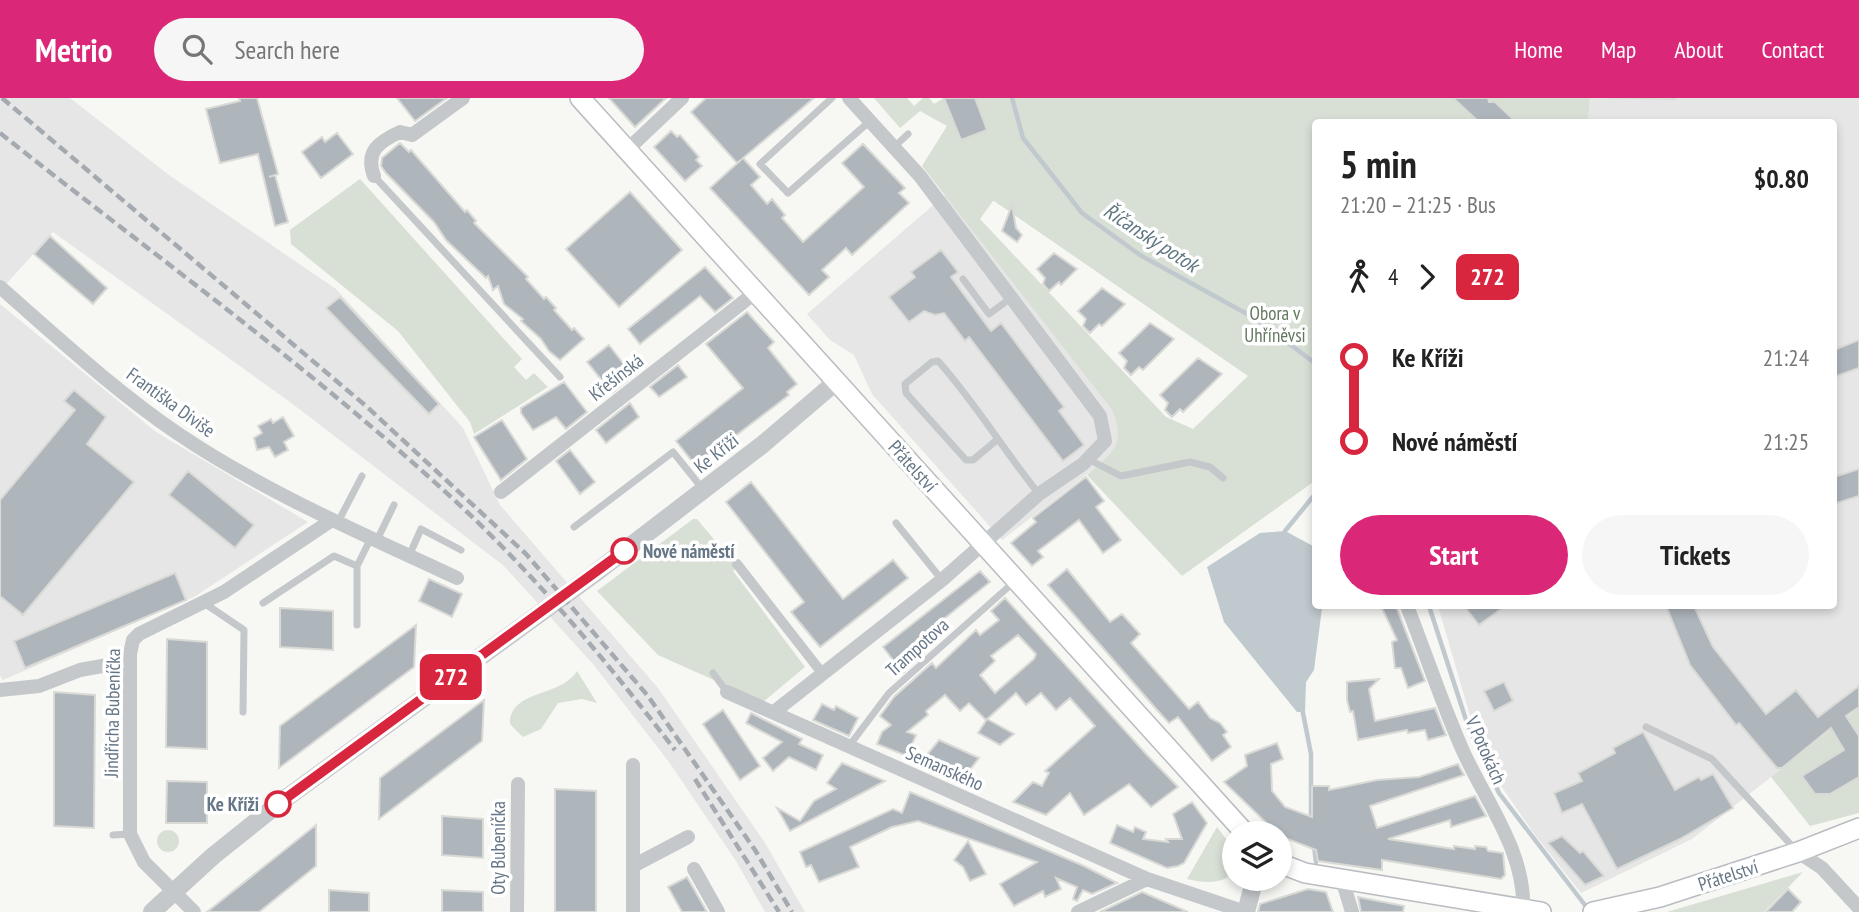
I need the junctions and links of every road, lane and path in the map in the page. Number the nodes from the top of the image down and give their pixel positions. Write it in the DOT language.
graph roads {
  1 [pos="463,98"];
  2 [pos="580,98"];
  3 [pos="681,98"];
  4 [pos="832,98"];
  5 [pos="849,98"];
  6 [pos="870,121"];
  7 [pos="908,134"];
  8 [pos="894,147"];
  9 [pos="627,149"];
  10 [pos="374,176"];
  11 [pos="963,279"];
  12 [pos="0,287"];
  13 [pos="756,292"];
  14 [pos="1011,298"];
  15 [pos="560,377"];
  16 [pos="837,381"];
  17 [pos="998,439"];
  18 [pos="1088,458"];
  19 [pos="362,476"];
  20 [pos="1223,478"];
  21 [pos="703,490"];
  22 [pos="500,492"];
  23 [pos="1039,494"];
  24 [pos="394,505"];
  25 [pos="335,521"];
  26 [pos="896,523"];
  27 [pos="574,527"];
  28 [pos="374,539"];
  29 [pos="984,545"];
  30 [pos="461,550"];
  31 [pos="409,556"];
  32 [pos="737,564"];
  33 [pos="357,566"];
  34 [pos="457,578"];
  35 [pos="942,580"];
  36 [pos="1017,580"];
  37 [pos="204,602"];
  38 [pos="263,603"];
  39 [pos="1408,609"];
  40 [pos="357,625"];
  41 [pos="130,661"];
  42 [pos="713,673"];
  43 [pos="822,673"];
  44 [pos="0,690"];
  45 [pos="727,692"];
  46 [pos="243,712"];
  47 [pos="774,712"];
  48 [pos="1646,727"];
  49 [pos="849,746"];
  50 [pos="633,765"];
  51 [pos="518,784"];
  52 [pos="1234,821"];
  53 [pos="1859,828"];
  54 [pos="130,834"];
  55 [pos="113,835"];
  56 [pos="688,837"];
  57 [pos="1798,852"];
  58 [pos="633,866"];
  59 [pos="1292,868"];
  60 [pos="694,869"];
  61 [pos="1147,879"];
  62 [pos="1342,879"];
  63 [pos="174,891"];
  64 [pos="1252,891"];
  65 [pos="1859,908"];
  66 [pos="1532,911"];
  67 [pos="152,912"];
  68 [pos="194,912"];
  69 [pos="517,912"];
  70 [pos="633,912"];
  71 [pos="718,912"];
  72 [pos="1078,912"];
  73 [pos="1246,912"];
  74 [pos="1352,912"];
  75 [pos="1593,912"];
  1 -- 10 [label="street"];
  2 -- 9 [label="main road, Přátelství"];
  3 -- 9 [label="street"];
  4 -- 6 [label="lane"];
  5 -- 6 [label="street"];
  6 -- 8 [label="street"];
  7 -- 8 [label="lane"];
  8 -- 14 [label="street"];
  9 -- 13 [label="main road, Přátelství"];
  10 -- 15 [label="lane"];
  11 -- 14 [label="lane"];
  12 -- 25 [label="street, Františka Diviše"];
  13 -- 16 [label="main road, Přátelství"];
  13 -- 22 [label="street, Křešínská"];
  14 -- 18 [label="street"];
  16 -- 21 [label="street, Ke Kříži"];
  16 -- 29 [label="main road, Přátelství"];
  17 -- 17 [label="lane"];
  17 -- 23 [label="lane"];
  18 -- 20 [label="lane"];
  18 -- 23 [label="street"];
  19 -- 25 [label="lane"];
  21 -- 27 [label="lane"];
  21 -- 63 [label="street, Ke Kříži"];
  23 -- 29 [label="street"];
  24 -- 28 [label="lane"];
  25 -- 28 [label="street, Františka Diviše"];
  25 -- 37 [label="street, Jindřicha Bubeníčka"];
  26 -- 35 [label="lane"];
  28 -- 31 [label="street, Františka Diviše"];
  28 -- 33 [label="lane"];
  29 -- 35 [label="street"];
  29 -- 36 [label="main road, Přátelství"];
  30 -- 31 [label="lane"];
  31 -- 34 [label="street, Františka Diviše"];
  32 -- 43 [label="street"];
  33 -- 38 [label="lane"];
  33 -- 40 [label="lane"];
  35 -- 43 [label="street"];
  36 -- 49 [label="lane, Trampotova"];
  36 -- 52 [label="main road, Přátelství"];
  37 -- 41 [label="street, Jindřicha Bubeníčka"];
  37 -- 46 [label="lane"];
  39 -- 66 [label="street, V Potokách"];
  41 -- 44 [label="street"];
  41 -- 54 [label="street, Jindřicha Bubeníčka"];
  42 -- 45 [label="lane"];
  43 -- 47 [label="street"];
  45 -- 47 [label="street, Semanského"];
  47 -- 49 [label="street, Semanského"];
  48 -- 57 [label="lane"];
  49 -- 61 [label="street, Semanského"];
  50 -- 58 [label="street"];
  51 -- 69 [label="street, Oty Bubeníčka"];
  53 -- 57 [label="main road, Přátelství"];
  54 -- 55 [label="lane"];
  54 -- 63 [label="street, Jindřicha Bubeníčka"];
  56 -- 58 [label="street"];
  57 -- 65 [label="street"];
  57 -- 75 [label="main road, Přátelství"];
  58 -- 70 [label="street"];
  59 -- 62 [label="main road"];
  60 -- 71 [label="street"];
  61 -- 72 [label="street"];
  61 -- 73 [label="street, Semanského"];
  62 -- 66 [label="main road"];
  62 -- 74 [label="street"];
  63 -- 67 [label="street, Ke Kříži"];
  63 -- 68 [label="street, Jindřicha Bubeníčka"];
  64 -- 73 [label="street"];
}
